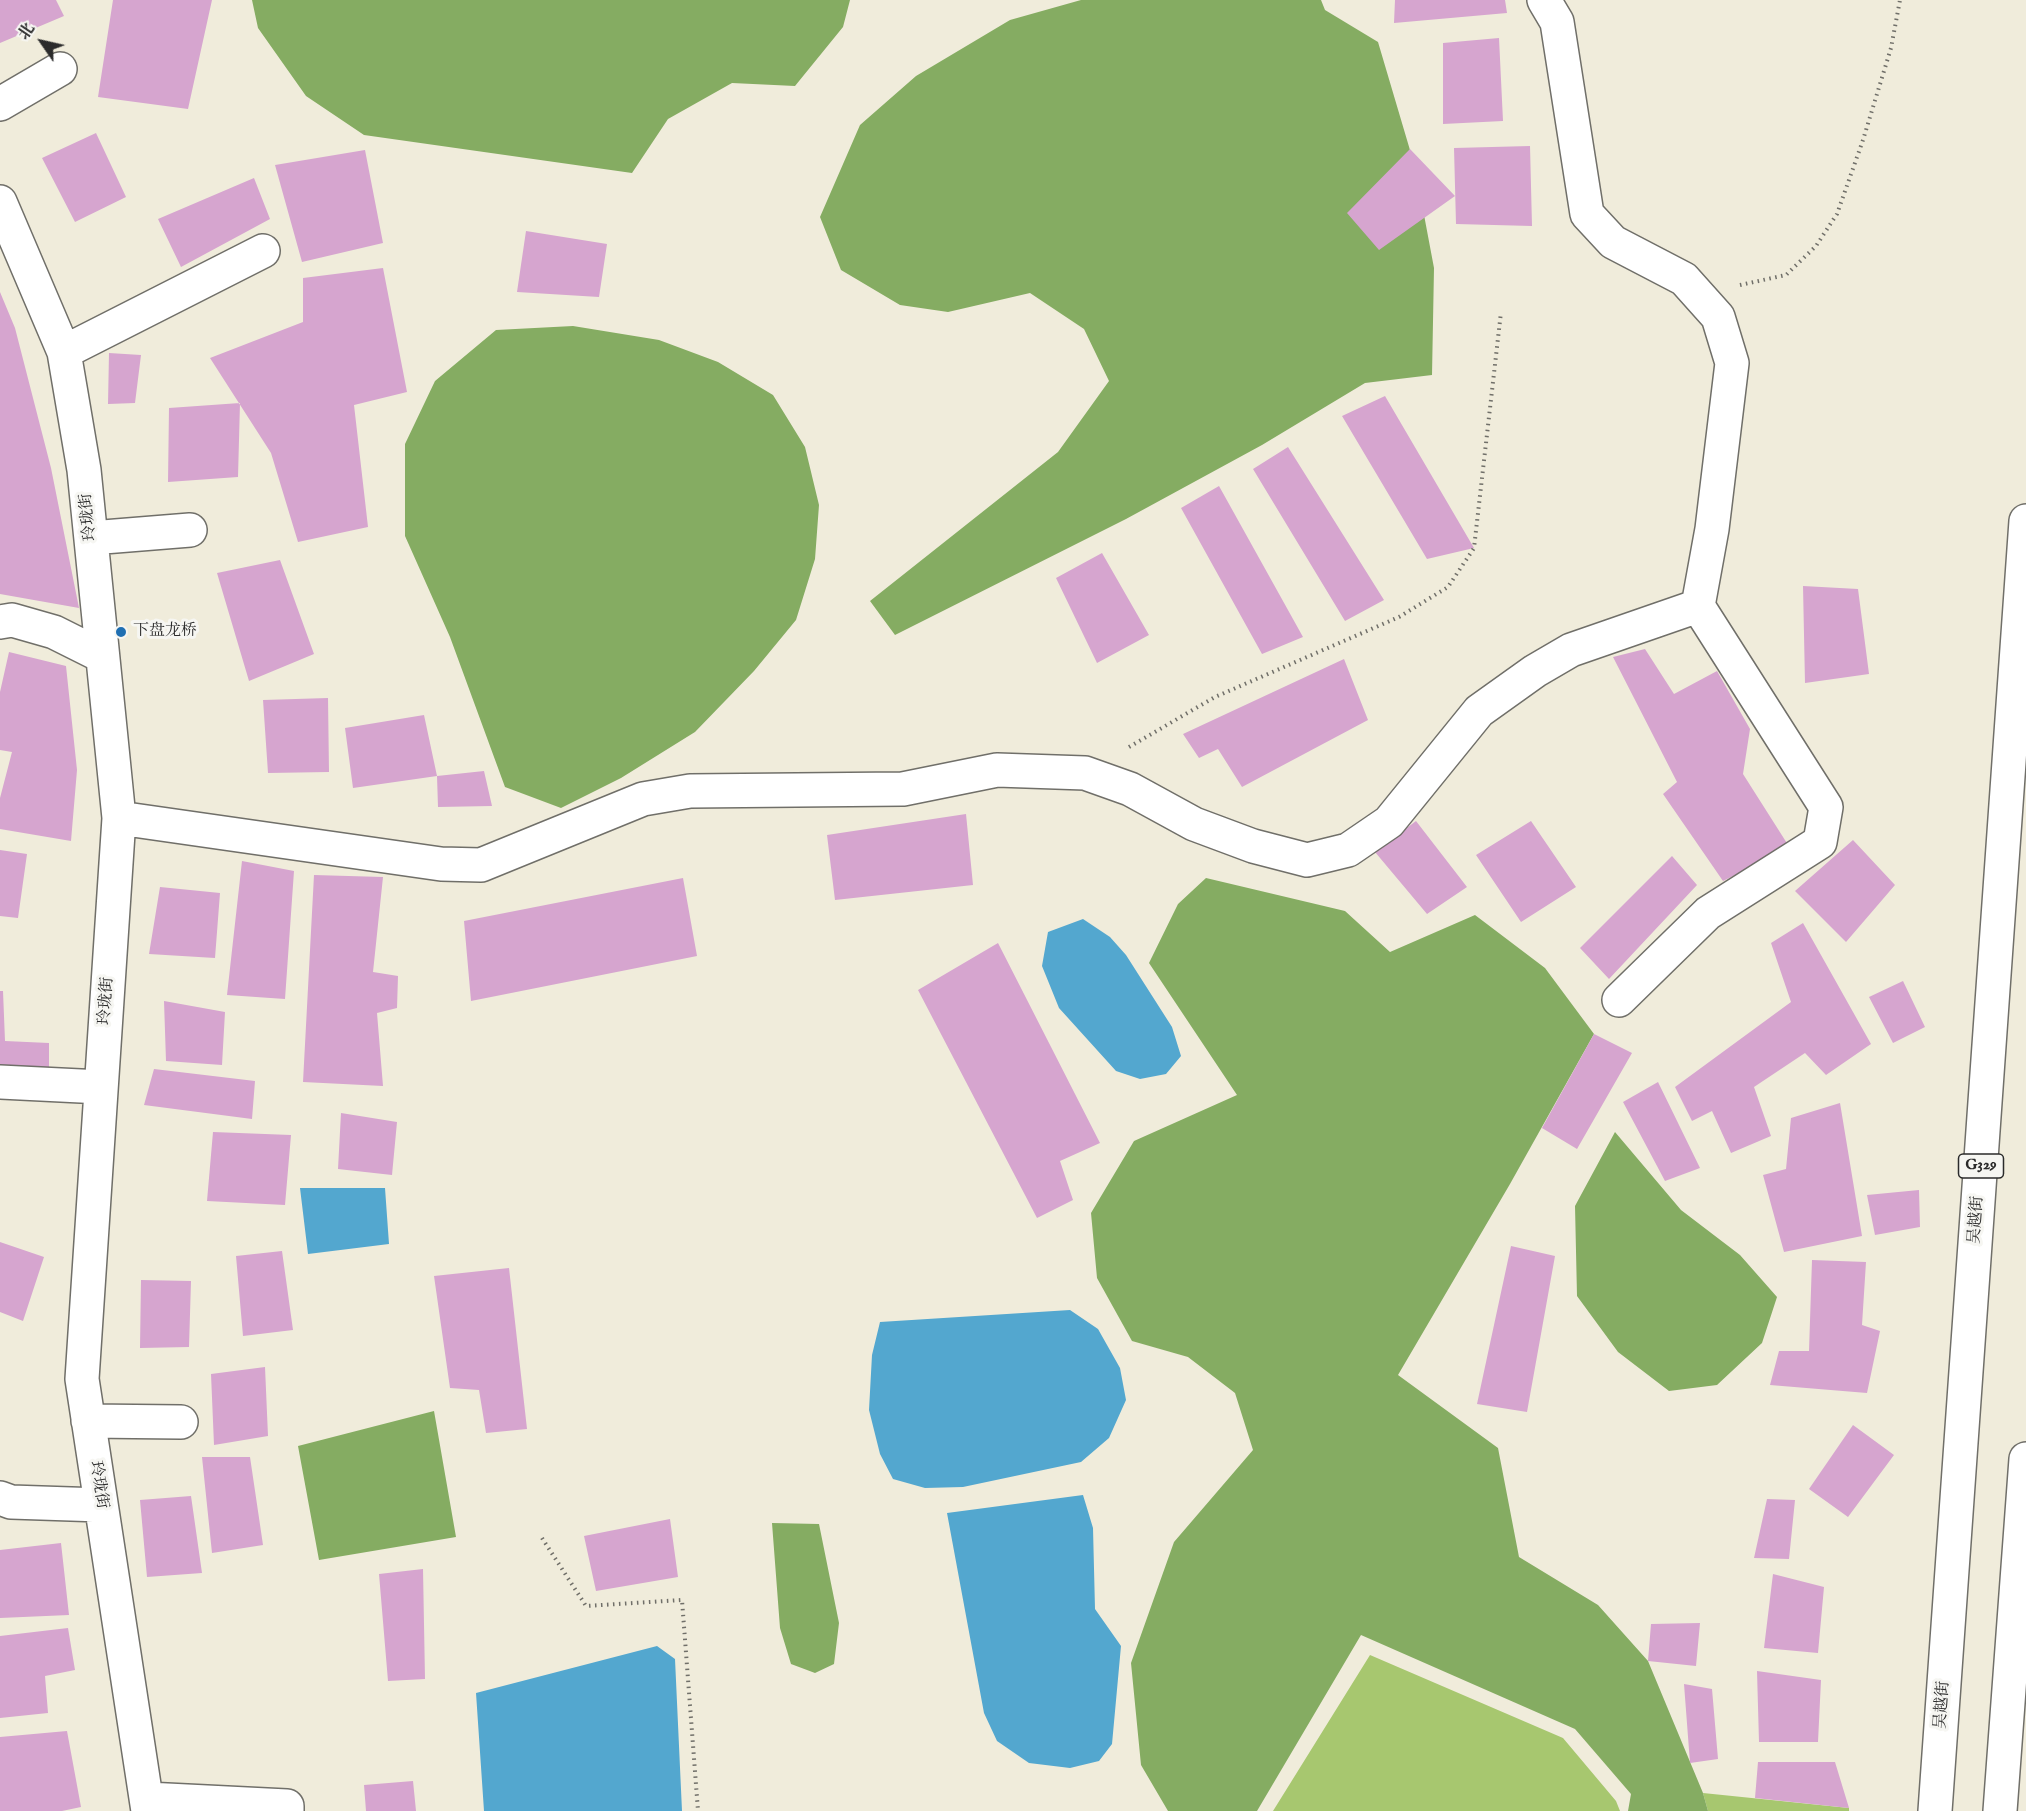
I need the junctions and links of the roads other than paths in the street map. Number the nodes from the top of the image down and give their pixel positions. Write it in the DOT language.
graph roads {
  1 [pos="1544,0"];
  2 [pos="60,69"];
  3 [pos="0,104"];
  4 [pos="0,202"];
  5 [pos="263,251"];
  6 [pos="63,352"];
  7 [pos="2026,521"];
  8 [pos="190,531"];
  9 [pos="91,538"];
  10 [pos="1698,606"];
  11 [pos="0,622"];
  12 [pos="102,656"];
  13 [pos="119,818"];
  14 [pos="1619,1000"];
  15 [pos="0,1082"];
  16 [pos="101,1087"];
  17 [pos="88,1421"];
  18 [pos="181,1422"];
  19 [pos="2026,1459"];
  20 [pos="0,1498"];
  21 [pos="101,1505"];
  22 [pos="147,1805"];
  23 [pos="287,1811"];
  24 [pos="1935,1811"];
  25 [pos="2000,1811"];
  1 -- 10 [label="main road"];
  2 -- 3 [label="main road"];
  4 -- 6 [label="main road, 玲珑街"];
  5 -- 6 [label="main road"];
  6 -- 9 [label="main road, 玲珑街"];
  7 -- 24 [label="main road, 吴越街 / G329"];
  8 -- 9 [label="main road"];
  9 -- 12 [label="main road, 玲珑街"];
  10 -- 13 [label="main road"];
  10 -- 14 [label="main road"];
  11 -- 12 [label="main road"];
  12 -- 13 [label="main road, 玲珑街"];
  13 -- 16 [label="main road, 玲珑街"];
  15 -- 16 [label="main road"];
  16 -- 17 [label="main road, 玲珑街"];
  17 -- 18 [label="main road"];
  17 -- 21 [label="main road, 玲珑街"];
  19 -- 25 [label="main road"];
  20 -- 21 [label="main road"];
  21 -- 22 [label="main road, 玲珑街"];
  22 -- 23 [label="main road"];
}
